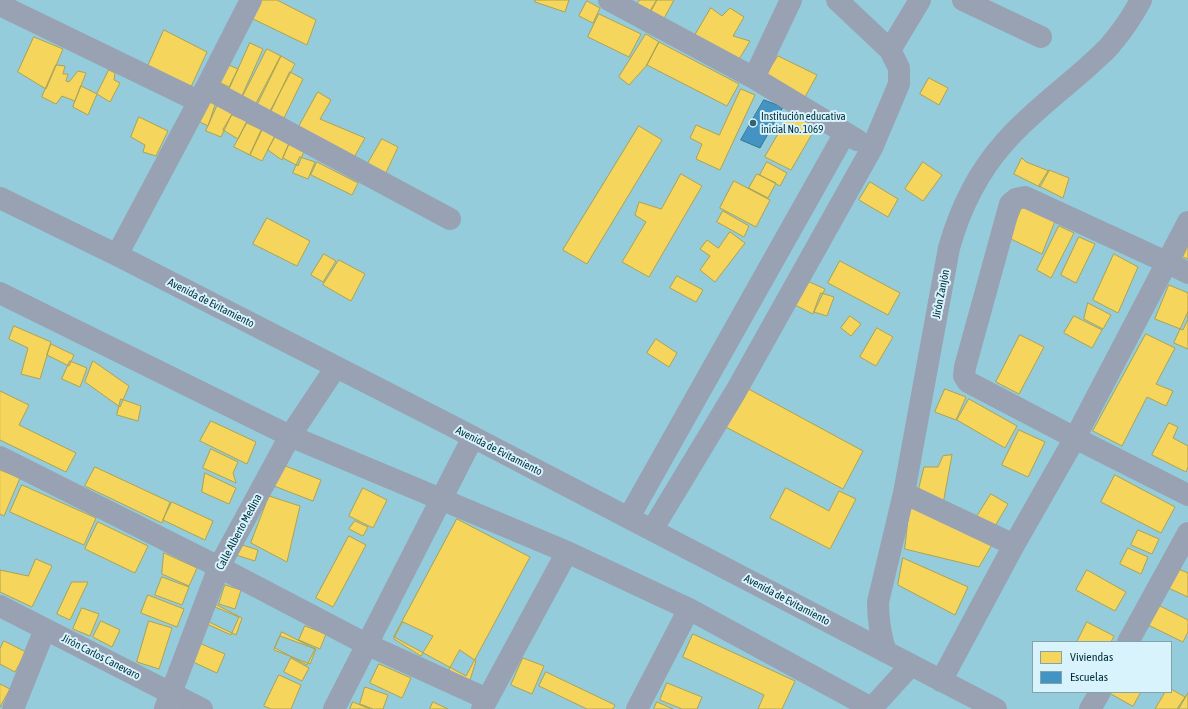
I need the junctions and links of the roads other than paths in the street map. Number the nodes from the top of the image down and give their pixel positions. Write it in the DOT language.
graph roads {
  1 [pos="251,0"];
  2 [pos="609,0"];
  3 [pos="791,0"];
  4 [pos="837,0"];
  5 [pos="920,0"];
  6 [pos="963,0"];
  7 [pos="1141,0"];
  8 [pos="0,5"];
  9 [pos="1041,37"];
  10 [pos="890,50"];
  11 [pos="754,78"];
  12 [pos="202,94"];
  13 [pos="845,133"];
  14 [pos="872,148"];
  15 [pos="0,198"];
  16 [pos="450,219"];
  17 [pos="1188,222"];
  18 [pos="117,255"];
  19 [pos="1166,262"];
  20 [pos="1188,273"];
  21 [pos="0,293"];
  22 [pos="336,367"];
  23 [pos="290,436"];
  24 [pos="473,437"];
  25 [pos="1075,438"];
  26 [pos="0,457"];
  27 [pos="904,493"];
  28 [pos="1188,495"];
  29 [pos="442,499"];
  30 [pos="629,517"];
  31 [pos="652,530"];
  32 [pos="1188,533"];
  33 [pos="1014,545"];
  34 [pos="567,552"];
  35 [pos="219,567"];
  36 [pos="0,606"];
  37 [pos="689,609"];
  38 [pos="45,629"];
  39 [pos="1129,641"];
  40 [pos="366,644"];
  41 [pos="886,652"];
  42 [pos="911,665"];
  43 [pos="941,681"];
  44 [pos="1099,693"];
  45 [pos="168,701"];
  46 [pos="484,704"];
  47 [pos="12,709"];
  48 [pos="202,709"];
  49 [pos="334,709"];
  50 [pos="637,709"];
  51 [pos="872,709"];
  52 [pos="996,709"];
  53 [pos="1090,709"];
  1 -- 12 [label="street"];
  2 -- 11 [label="street"];
  3 -- 11 [label="street"];
  4 -- 10 [label="street"];
  5 -- 10 [label="street"];
  6 -- 9 [label="street"];
  7 -- 27 [label="street, Jirón Zanjón"];
  8 -- 12 [label="street"];
  10 -- 14 [label="street"];
  11 -- 13 [label="street"];
  12 -- 16 [label="street"];
  12 -- 18 [label="street"];
  13 -- 14 [label="street"];
  13 -- 30 [label="street"];
  14 -- 31 [label="street"];
  15 -- 18 [label="street, Avenida de Evitamiento"];
  17 -- 19 [label="street"];
  18 -- 22 [label="street, Avenida de Evitamiento"];
  19 -- 20 [label="street"];
  19 -- 25 [label="street"];
  19 -- 25 [label="street"];
  21 -- 23 [label="street"];
  22 -- 23 [label="street, Calle Alberto Medina"];
  22 -- 24 [label="street, Avenida de Evitamiento"];
  23 -- 29 [label="street"];
  23 -- 35 [label="street, Calle Alberto Medina"];
  24 -- 29 [label="street"];
  24 -- 30 [label="street, Avenida de Evitamiento"];
  25 -- 28 [label="street"];
  25 -- 33 [label="street"];
  26 -- 35 [label="street"];
  27 -- 33 [label="street"];
  27 -- 41 [label="street, Jirón Zanjón"];
  29 -- 34 [label="street"];
  29 -- 40 [label="street"];
  30 -- 31 [label="street, Avenida de Evitamiento"];
  31 -- 41 [label="street, Avenida de Evitamiento"];
  32 -- 39 [label="street"];
  33 -- 43 [label="street"];
  34 -- 37 [label="street"];
  34 -- 46 [label="street"];
  35 -- 40 [label="street"];
  35 -- 45 [label="street, Calle Alberto Medina"];
  36 -- 38 [label="street, Jirón Carlos Canevaro"];
  37 -- 50 [label="street"];
  37 -- 51 [label="street"];
  38 -- 45 [label="street, Jirón Carlos Canevaro"];
  38 -- 47 [label="street"];
  40 -- 46 [label="street"];
  40 -- 49 [label="street"];
  41 -- 42 [label="street, Avenida de Evitamiento"];
  42 -- 43 [label="street, Avenida de Evitamiento"];
  42 -- 51 [label="street"];
  43 -- 52 [label="street, Avenida de Evitamiento"];
  44 -- 53 [label="street"];
  45 -- 48 [label="street, Jirón Carlos Canevaro"];
}
